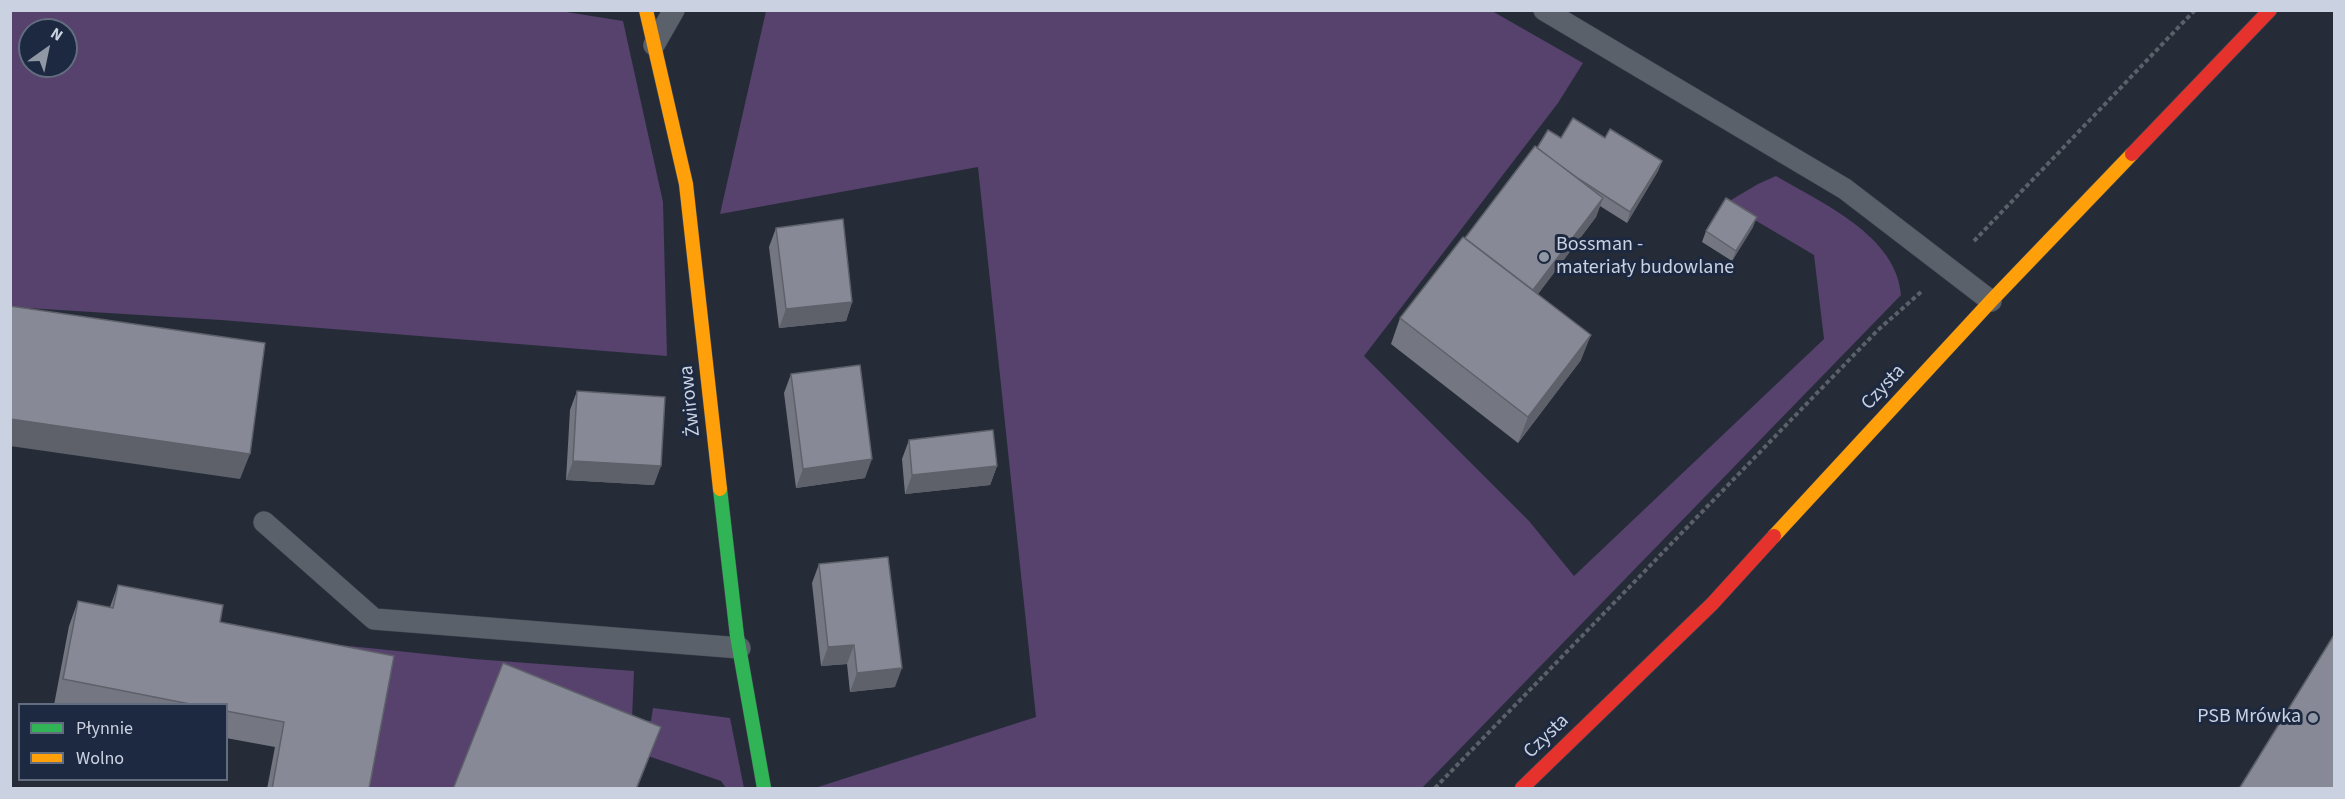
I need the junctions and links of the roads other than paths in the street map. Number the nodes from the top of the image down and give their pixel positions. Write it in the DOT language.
graph roads {
  1 [pos="646,10"];
  2 [pos="674,10"];
  3 [pos="1544,10"];
  4 [pos="2271,10"];
  5 [pos="654,45"];
  6 [pos="1990,301"];
  7 [pos="264,522"];
  8 [pos="740,648"];
  9 [pos="764,789"];
  10 [pos="1522,789"];
  1 -- 5 [label="main road, Żwirowa"];
  2 -- 5 [label="lane"];
  3 -- 6 [label="lane"];
  4 -- 6 [label="main road, Czysta"];
  5 -- 8 [label="main road, Żwirowa"];
  6 -- 10 [label="main road, Czysta"];
  7 -- 8 [label="lane"];
  8 -- 9 [label="main road, Żwirowa"];
}
